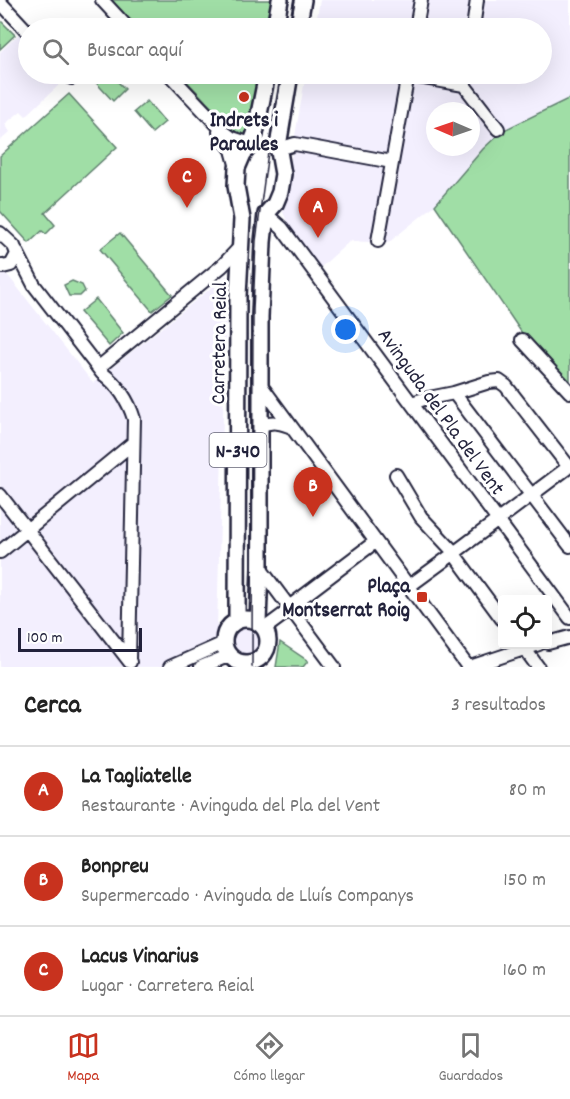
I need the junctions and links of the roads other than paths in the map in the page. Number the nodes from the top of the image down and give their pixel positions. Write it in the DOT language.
graph roads {
  1 [pos="102,0"];
  2 [pos="280,0"];
  3 [pos="303,0"];
  4 [pos="421,0"];
  5 [pos="477,0"];
  6 [pos="0,2"];
  7 [pos="117,18"];
  8 [pos="277,18"];
  9 [pos="300,18"];
  10 [pos="418,18"];
  11 [pos="474,18"];
  12 [pos="18,21"];
  13 [pos="178,84"];
  14 [pos="265,84"];
  15 [pos="289,84"];
  16 [pos="406,84"];
  17 [pos="468,84"];
  18 [pos="196,104"];
  19 [pos="498,129"];
  20 [pos="251,144"];
  21 [pos="279,148"];
  22 [pos="392,162"];
  23 [pos="237,168"];
  24 [pos="241,209"];
  25 [pos="273,220"];
  26 [pos="378,241"];
  27 [pos="6,242"];
  28 [pos="241,246"];
  29 [pos="4,266"];
  30 [pos="34,285"];
  31 [pos="522,339"];
  32 [pos="98,368"];
  33 [pos="260,384"];
  34 [pos="570,392"];
  35 [pos="454,393"];
  36 [pos="412,404"];
  37 [pos="260,426"];
  38 [pos="289,426"];
  39 [pos="133,443"];
  40 [pos="569,467"];
  41 [pos="396,475"];
  42 [pos="0,495"];
  43 [pos="532,495"];
  44 [pos="497,520"];
  45 [pos="28,529"];
  46 [pos="375,542"];
  47 [pos="570,546"];
  48 [pos="0,552"];
  49 [pos="454,554"];
  50 [pos="260,568"];
  51 [pos="408,586"];
  52 [pos="291,609"];
  53 [pos="498,614"];
  54 [pos="570,618"];
  55 [pos="237,621"];
  56 [pos="261,626"];
  57 [pos="570,638"];
  58 [pos="552,642"];
  59 [pos="224,643"];
  60 [pos="515,649"];
  61 [pos="525,649"];
  62 [pos="235,662"];
  63 [pos="259,662"];
  64 [pos="131,663"];
  65 [pos="170,667"];
  66 [pos="201,667"];
  67 [pos="334,667"];
  68 [pos="469,667"];
  69 [pos="538,667"];
  1 -- 7 [label="street"];
  2 -- 8 [label="main road"];
  3 -- 9 [label="main road"];
  4 -- 10 [label="street"];
  5 -- 11 [label="street"];
  6 -- 12 [label="street"];
  13 -- 18 [label="street"];
  14 -- 20 [label="main road"];
  15 -- 21 [label="main road, Carretera Reial / N-340"];
  16 -- 22 [label="street"];
  17 -- 19 [label="street"];
  18 -- 20 [label="street"];
  18 -- 23 [label="street"];
  20 -- 21 [label="main road"];
  20 -- 23 [label="main road"];
  21 -- 22 [label="street"];
  21 -- 25 [label="main road, Carretera Reial / N-340"];
  22 -- 26 [label="street"];
  23 -- 24 [label="main road, Carretera Reial / N-340"];
  24 -- 25 [label="main road"];
  24 -- 28 [label="main road, Carretera Reial / N-340"];
  25 -- 33 [label="main road, Carretera Reial / N-340"];
  25 -- 36 [label="street, Avinguda del Pla del Vent"];
  27 -- 29 [label="street"];
  27 -- 30 [label="street"];
  28 -- 32 [label="street"];
  28 -- 55 [label="main road, Carretera Reial / N-340"];
  29 -- 30 [label="street"];
  30 -- 32 [label="street"];
  31 -- 34 [label="street"];
  32 -- 39 [label="street"];
  33 -- 37 [label="main road, Carretera Reial / N-340"];
  33 -- 38 [label="street"];
  35 -- 36 [label="street"];
  35 -- 40 [label="street"];
  35 -- 43 [label="street"];
  36 -- 44 [label="street, Avinguda del Pla del Vent"];
  37 -- 38 [label="street"];
  37 -- 50 [label="main road, Carretera Reial / N-340"];
  38 -- 46 [label="street"];
  39 -- 45 [label="street"];
  39 -- 64 [label="street"];
  40 -- 43 [label="street"];
  41 -- 49 [label="street"];
  42 -- 45 [label="street"];
  43 -- 44 [label="street"];
  43 -- 47 [label="street"];
  44 -- 49 [label="street"];
  44 -- 54 [label="street, Avinguda del Pla del Vent"];
  45 -- 48 [label="street"];
  45 -- 64 [label="street"];
  46 -- 51 [label="street"];
  46 -- 52 [label="street"];
  49 -- 51 [label="street"];
  49 -- 53 [label="street"];
  50 -- 52 [label="street"];
  50 -- 56 [label="main road, Carretera Reial / N-340"];
  51 -- 68 [label="street"];
  52 -- 56 [label="street"];
  52 -- 67 [label="street"];
  55 -- 56 [label="main road"];
  55 -- 59 [label="main road"];
  56 -- 63 [label="main road, Carretera Reial / N-340"];
  57 -- 58 [label="street"];
  59 -- 62 [label="main road"];
  59 -- 65 [label="street"];
  60 -- 68 [label="street"];
  61 -- 69 [label="street"];
  62 -- 63 [label="main road, Carretera Reial / N-340"];
  62 -- 66 [label="street"];
}
